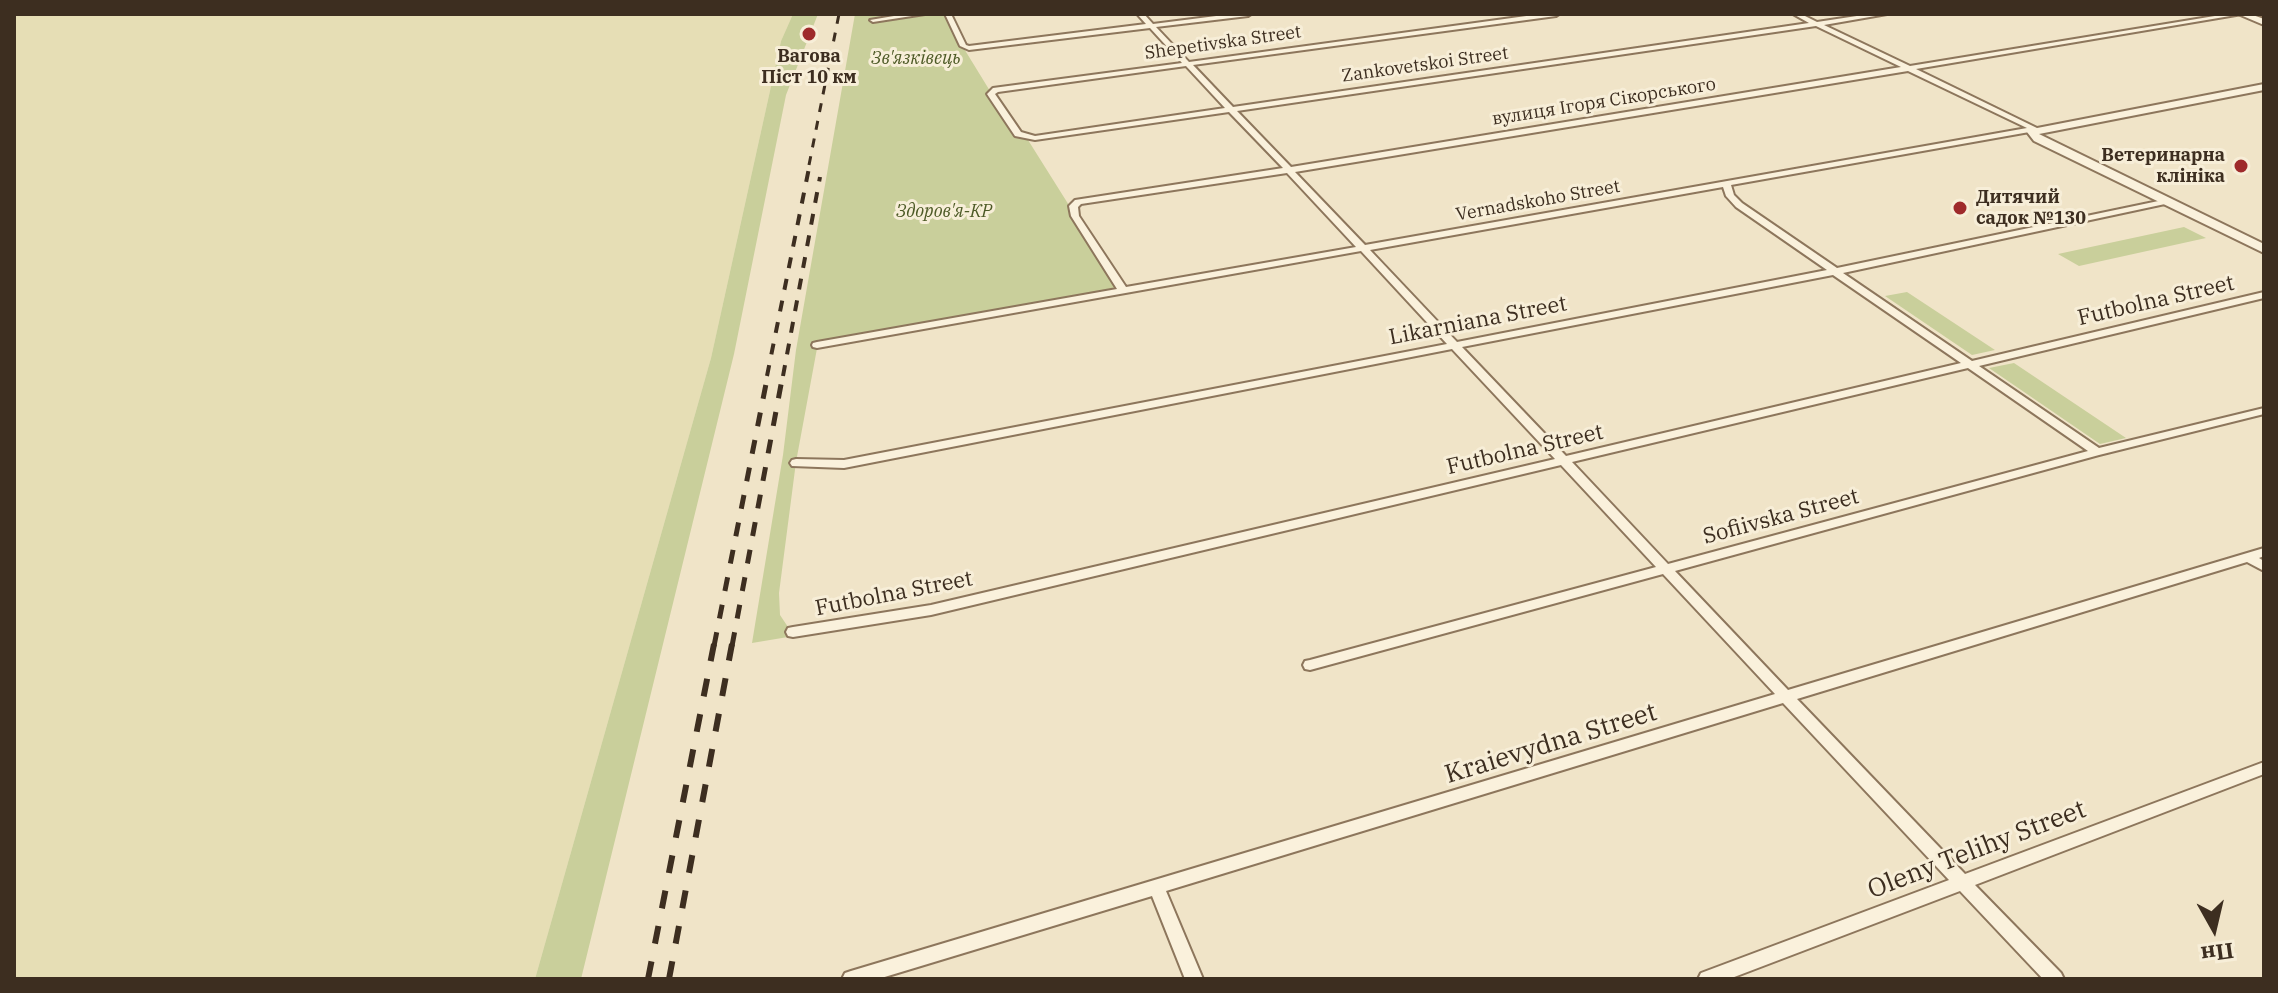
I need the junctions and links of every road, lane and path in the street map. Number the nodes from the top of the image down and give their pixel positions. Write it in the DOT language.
graph roads {
  1 [pos="922,14"];
  2 [pos="948,14"];
  3 [pos="1140,14"];
  4 [pos="1248,14"];
  5 [pos="1556,14"];
  6 [pos="1796,14"];
  7 [pos="1884,14"];
  8 [pos="2240,14"];
  9 [pos="873,20"];
  10 [pos="2264,22"];
  11 [pos="1817,24"];
  12 [pos="1152,27"];
  13 [pos="1188,64"];
  14 [pos="1910,69"];
  15 [pos="2264,87"];
  16 [pos="991,94"];
  17 [pos="1230,109"];
  18 [pos="2035,129"];
  19 [pos="1289,170"];
  20 [pos="1726,183"];
  21 [pos="2165,201"];
  22 [pos="1364,249"];
  23 [pos="2264,249"];
  24 [pos="1837,271"];
  25 [pos="1123,290"];
  26 [pos="2264,295"];
  27 [pos="817,345"];
  28 [pos="1454,347"];
  29 [pos="1974,365"];
  30 [pos="2264,411"];
  31 [pos="2097,452"];
  32 [pos="1565,462"];
  33 [pos="796,463"];
  34 [pos="2257,554"];
  35 [pos="2264,567"];
  36 [pos="1665,569"];
  37 [pos="793,632"];
  38 [pos="1310,665"];
  39 [pos="1785,699"];
  40 [pos="2264,768"];
  41 [pos="1963,883"];
  42 [pos="1157,888"];
  43 [pos="851,979"];
  44 [pos="1194,979"];
  45 [pos="1707,979"];
  46 [pos="2055,979"];
  1 -- 9 [label="street"];
  2 -- 12 [label="street"];
  3 -- 12 [label="street"];
  4 -- 12 [label="street"];
  5 -- 13 [label="street, Shepetivska Street"];
  6 -- 11 [label="street"];
  7 -- 11 [label="street, Zankovetskoi Street"];
  8 -- 10 [label="street"];
  8 -- 14 [label="street, вулиця Ігоря Сікорського"];
  11 -- 14 [label="street"];
  11 -- 17 [label="street, Zankovetskoi Street"];
  12 -- 13 [label="street"];
  13 -- 16 [label="street, Shepetivska Street"];
  13 -- 17 [label="street"];
  14 -- 18 [label="street"];
  14 -- 19 [label="street, вулиця Ігоря Сікорського"];
  15 -- 18 [label="street, Vernadskoho Street"];
  16 -- 17 [label="street, Zankovetskoi Street"];
  17 -- 19 [label="street"];
  18 -- 20 [label="street, Vernadskoho Street"];
  18 -- 21 [label="street"];
  19 -- 22 [label="street"];
  19 -- 25 [label="street, вулиця Ігоря Сікорського"];
  20 -- 22 [label="street, Vernadskoho Street"];
  20 -- 24 [label="street"];
  21 -- 23 [label="street"];
  21 -- 24 [label="street, Likarniana Street"];
  22 -- 25 [label="street, Vernadskoho Street"];
  22 -- 28 [label="street"];
  24 -- 28 [label="street, Likarniana Street"];
  24 -- 29 [label="street"];
  25 -- 27 [label="street, Vernadskoho Street"];
  26 -- 29 [label="street, Futbolna Street"];
  28 -- 32 [label="street"];
  28 -- 33 [label="street, Likarniana Street"];
  29 -- 31 [label="street"];
  29 -- 32 [label="street, Futbolna Street"];
  30 -- 31 [label="street, Sofiivska Street"];
  31 -- 36 [label="street, Sofiivska Street"];
  32 -- 36 [label="street"];
  32 -- 37 [label="street, Futbolna Street"];
  34 -- 35 [label="street"];
  34 -- 39 [label="street, Kraievydna Street"];
  36 -- 38 [label="street, Sofiivska Street"];
  36 -- 39 [label="street"];
  39 -- 41 [label="street"];
  39 -- 42 [label="street, Kraievydna Street"];
  40 -- 41 [label="street, Oleny Telihy Street"];
  41 -- 45 [label="street, Oleny Telihy Street"];
  41 -- 46 [label="street"];
  42 -- 43 [label="street, Kraievydna Street"];
  42 -- 44 [label="street"];
}
